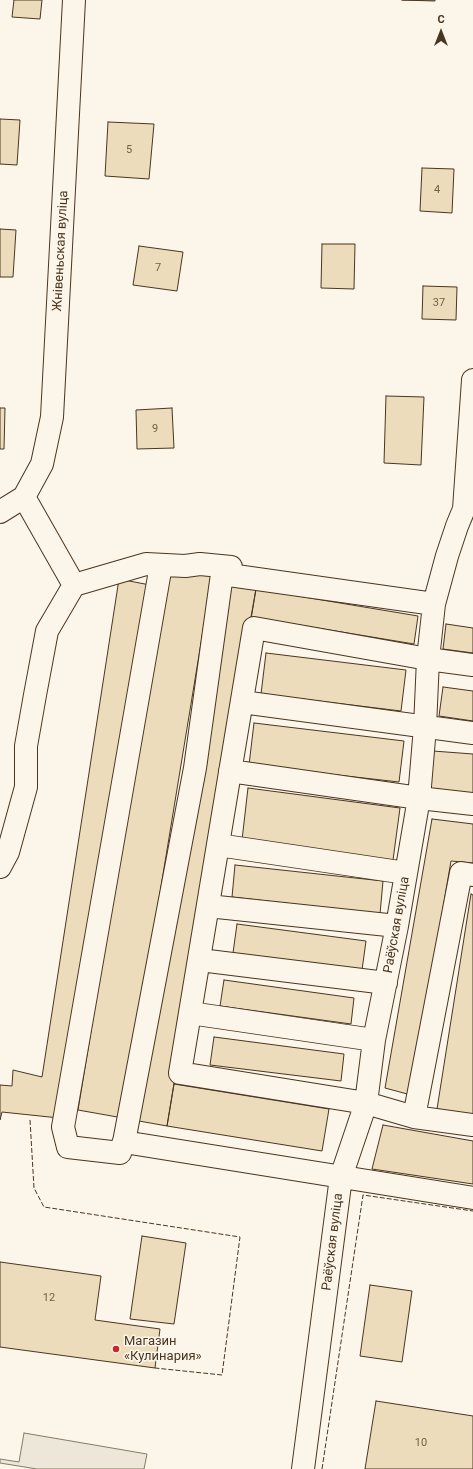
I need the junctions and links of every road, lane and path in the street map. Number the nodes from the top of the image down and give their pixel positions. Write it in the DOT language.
graph roads {
  1 [pos="74,0"];
  2 [pos="473,380"];
  3 [pos="24,497"];
  4 [pos="0,512"];
  5 [pos="162,565"];
  6 [pos="222,574"];
  7 [pos="74,584"];
  8 [pos="434,604"];
  9 [pos="428,659"];
  10 [pos="473,665"];
  11 [pos="242,702"];
  12 [pos="425,727"];
  13 [pos="473,733"];
  14 [pos="230,771"];
  15 [pos="419,798"];
  16 [pos="473,804"];
  17 [pos="218,845"];
  18 [pos="0,867"];
  19 [pos="406,873"];
  20 [pos="473,875"];
  21 [pos="208,906"];
  22 [pos="398,926"];
  23 [pos="200,960"];
  24 [pos="386,983"];
  25 [pos="190,1013"];
  26 [pos="374,1040"];
  27 [pos="366,1103"];
  28 [pos="414,1117"];
  29 [pos="473,1124"];
  30 [pos="124,1141"];
  31 [pos="341,1177"];
  32 [pos="473,1198"];
  33 [pos="303,1469"];
  1 -- 3 [label="street, Жнівеньская вуліца"];
  2 -- 8 [label="street, Раёўская вуліца"];
  3 -- 4 [label="street"];
  3 -- 7 [label="street"];
  5 -- 6 [label="street"];
  5 -- 7 [label="street"];
  5 -- 30 [label="street"];
  6 -- 8 [label="street"];
  6 -- 30 [label="street"];
  7 -- 18 [label="street"];
  8 -- 9 [label="street, Раёўская вуліца"];
  9 -- 10 [label="street"];
  9 -- 11 [label="street"];
  9 -- 12 [label="street, Раёўская вуліца"];
  11 -- 12 [label="street"];
  11 -- 14 [label="street"];
  12 -- 13 [label="street"];
  12 -- 15 [label="street, Раёўская вуліца"];
  14 -- 15 [label="street"];
  14 -- 17 [label="street"];
  15 -- 16 [label="street"];
  15 -- 19 [label="street, Раёўская вуліца"];
  17 -- 19 [label="street"];
  17 -- 21 [label="street"];
  19 -- 22 [label="street, Раёўская вуліца"];
  20 -- 28 [label="street"];
  21 -- 22 [label="street"];
  21 -- 23 [label="street"];
  22 -- 24 [label="street, Раёўская вуліца"];
  23 -- 24 [label="street"];
  23 -- 25 [label="street"];
  24 -- 26 [label="street, Раёўская вуліца"];
  25 -- 26 [label="street"];
  25 -- 27 [label="street"];
  26 -- 27 [label="street, Раёўская вуліца"];
  27 -- 28 [label="street"];
  27 -- 31 [label="street, Раёўская вуліца"];
  28 -- 29 [label="street"];
  30 -- 31 [label="street"];
  31 -- 32 [label="street"];
  31 -- 33 [label="street, Раёўская вуліца"];
}
